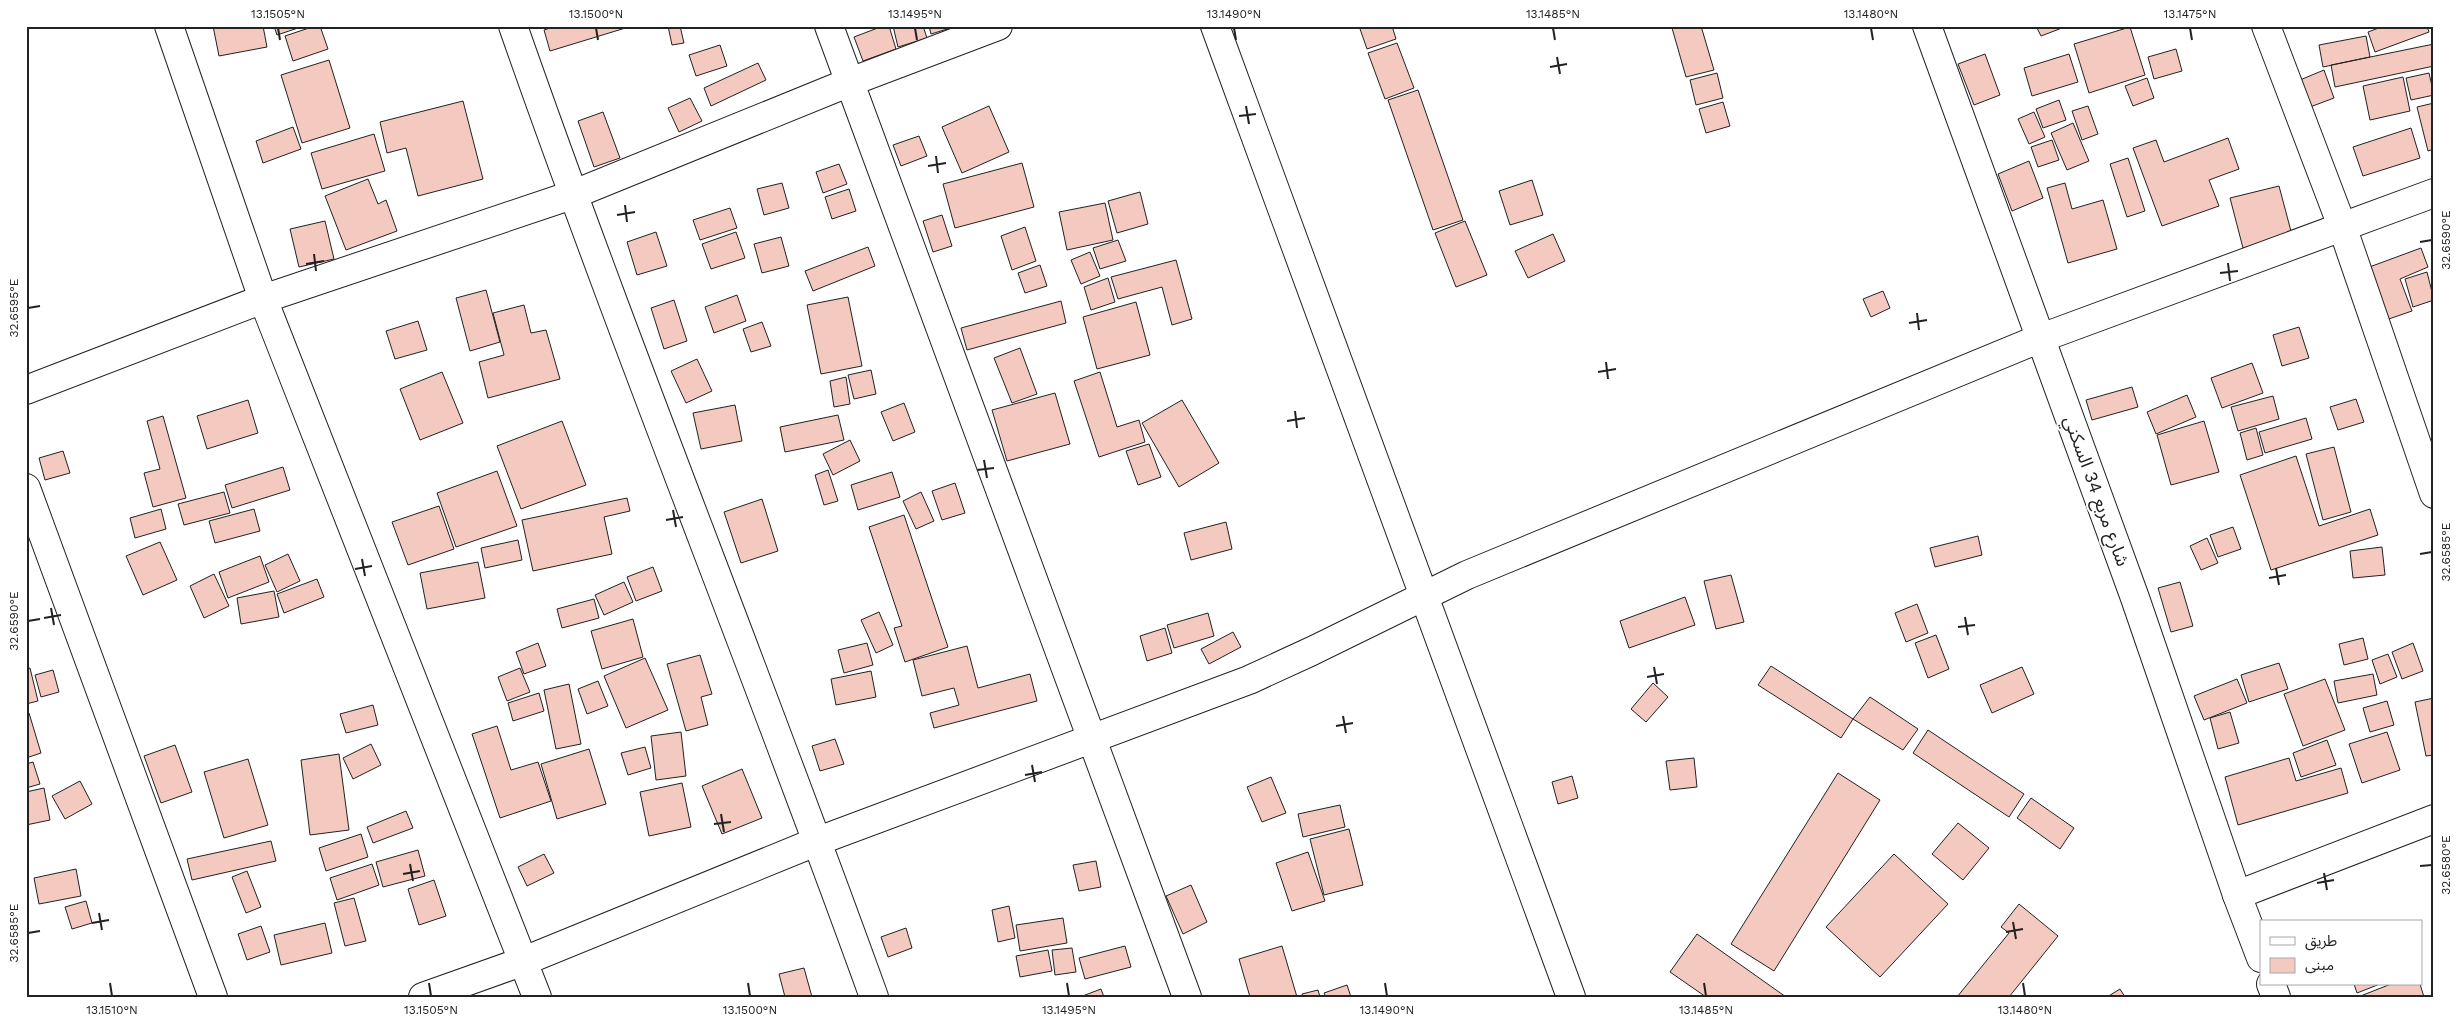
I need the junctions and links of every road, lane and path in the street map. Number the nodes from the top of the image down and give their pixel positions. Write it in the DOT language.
graph roads {
  1 [pos="169,26"];
  2 [pos="513,26"];
  3 [pos="829,26"];
  4 [pos="998,26"];
  5 [pos="1215,26"];
  6 [pos="1927,26"];
  7 [pos="2266,26"];
  8 [pos="850,82"];
  9 [pos="2434,193"];
  10 [pos="572,195"];
  11 [pos="2342,226"];
  12 [pos="263,298"];
  13 [pos="2041,338"];
  14 [pos="26,390"];
  15 [pos="26,488"];
  16 [pos="2434,494"];
  17 [pos="1425,595"];
  18 [pos="1091,738"];
  19 [pos="2434,818"];
  20 [pos="818,841"];
  21 [pos="2237,896"];
  22 [pos="2260,955"];
  23 [pos="524,961"];
  24 [pos="213,997"];
  25 [pos="422,997"];
  26 [pos="537,997"];
  27 [pos="874,997"];
  28 [pos="1187,997"];
  29 [pos="1571,997"];
  1 -- 12 [label="street"];
  2 -- 10 [label="street"];
  3 -- 8 [label="street"];
  4 -- 8 [label="street"];
  5 -- 17 [label="street"];
  6 -- 13 [label="street, شارع مربع 34 السكني"];
  7 -- 11 [label="street"];
  8 -- 10 [label="street"];
  8 -- 18 [label="street"];
  9 -- 11 [label="street"];
  10 -- 12 [label="street"];
  10 -- 20 [label="street"];
  11 -- 13 [label="street"];
  11 -- 16 [label="street"];
  12 -- 14 [label="street"];
  12 -- 23 [label="street"];
  13 -- 17 [label="street"];
  13 -- 21 [label="street, شارع مربع 34 السكني"];
  15 -- 24 [label="street"];
  17 -- 18 [label="street"];
  17 -- 29 [label="street"];
  18 -- 20 [label="street"];
  18 -- 28 [label="street"];
  19 -- 21 [label="street"];
  20 -- 23 [label="street"];
  20 -- 27 [label="street"];
  21 -- 22 [label="street, شارع مربع 34 السكني"];
  23 -- 25 [label="street"];
  23 -- 26 [label="street"];
}
